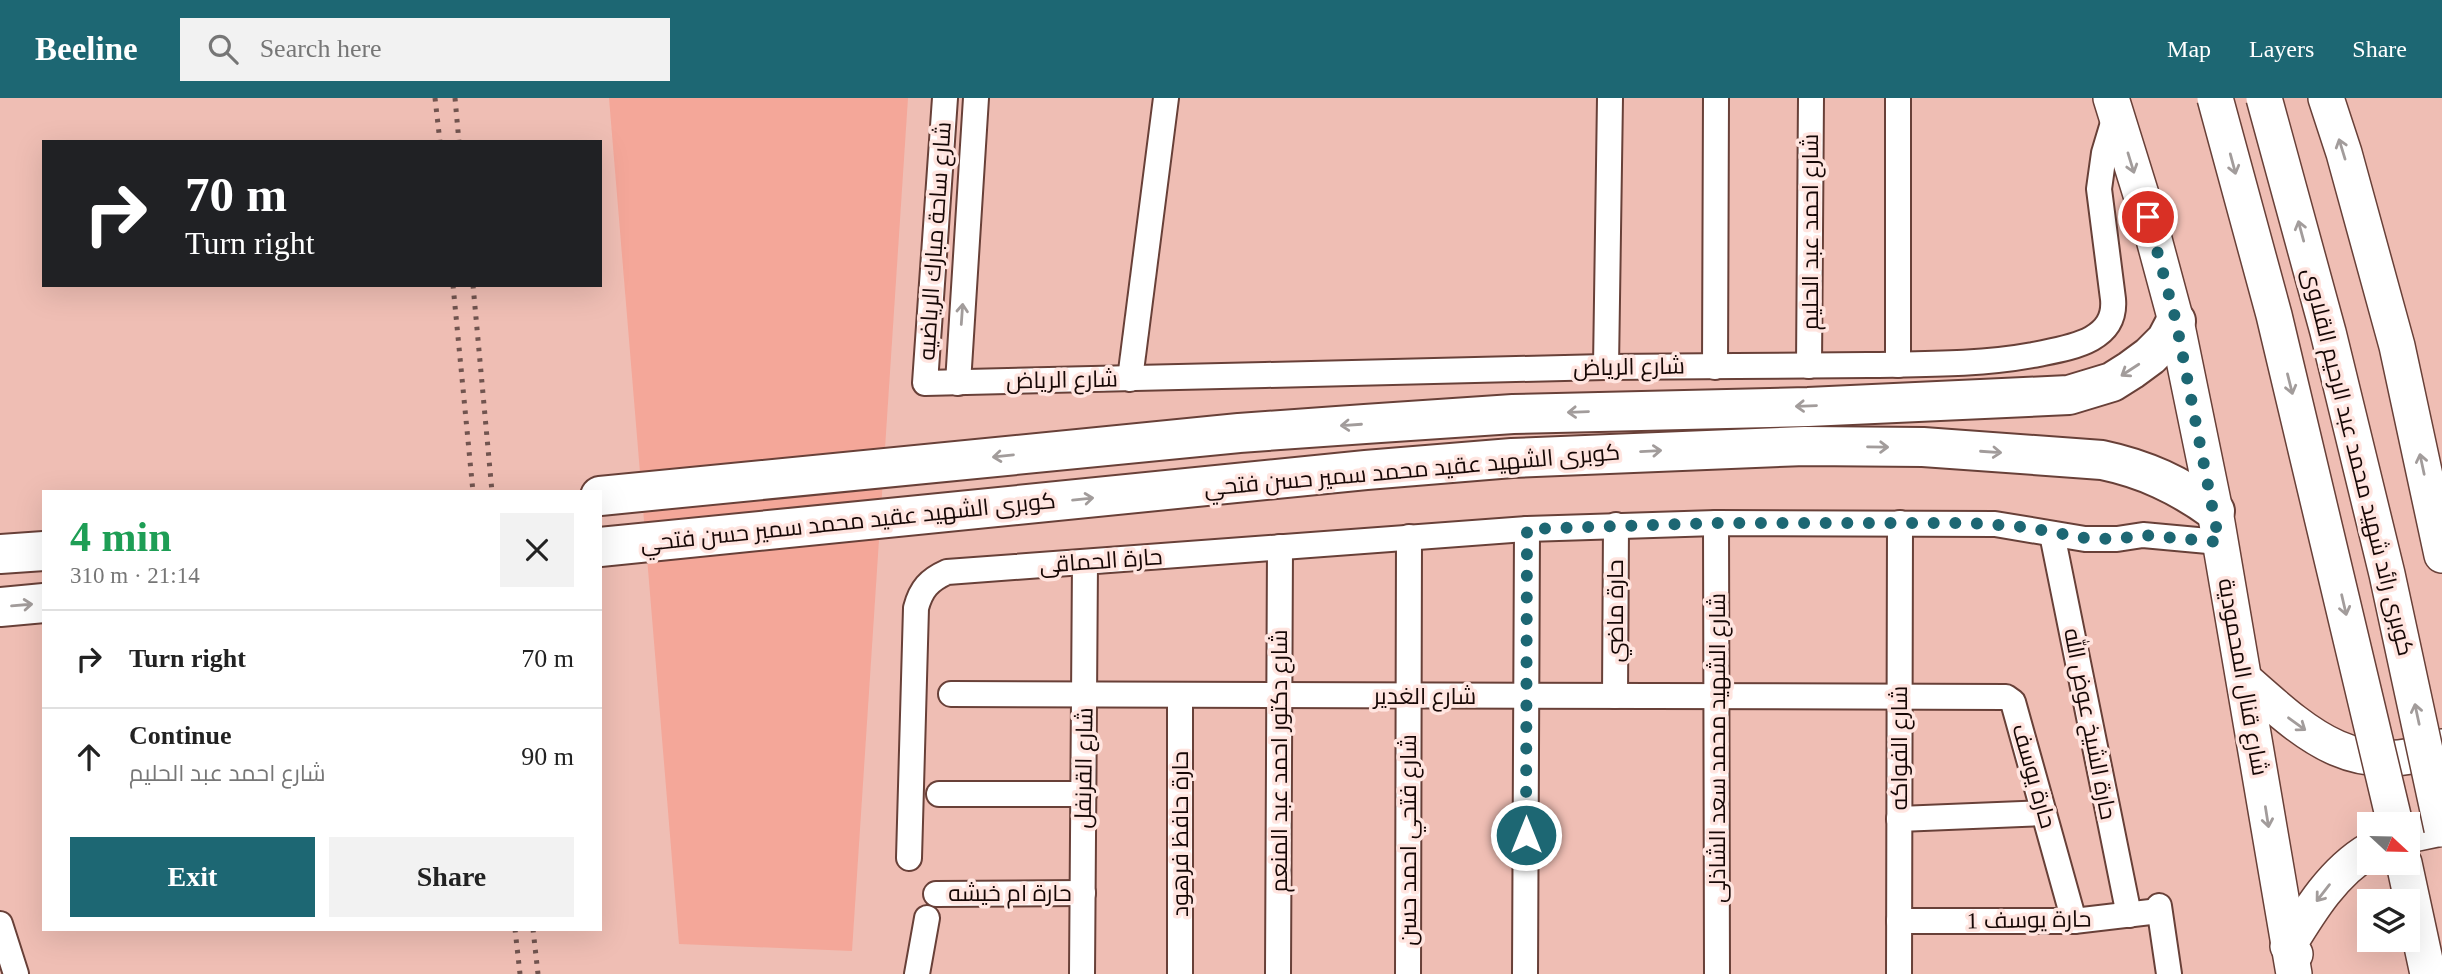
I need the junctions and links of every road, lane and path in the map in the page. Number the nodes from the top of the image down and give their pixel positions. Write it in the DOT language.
graph roads {
  1 [pos="945,98"];
  2 [pos="976,98"];
  3 [pos="1166,98"];
  4 [pos="1610,98"];
  5 [pos="1716,98"];
  6 [pos="1811,98"];
  7 [pos="1898,98"];
  8 [pos="2215,98"];
  9 [pos="2264,98"];
  10 [pos="2326,98"];
  11 [pos="2114,106"];
  12 [pos="2176,321"];
  13 [pos="1898,365"];
  14 [pos="1809,366"];
  15 [pos="1606,367"];
  16 [pos="1715,367"];
  17 [pos="1130,379"];
  18 [pos="925,383"];
  19 [pos="958,383"];
  20 [pos="602,496"];
  21 [pos="1716,523"];
  22 [pos="1900,523"];
  23 [pos="1616,525"];
  24 [pos="2217,526"];
  25 [pos="1527,529"];
  26 [pos="2052,534"];
  27 [pos="1409,537"];
  28 [pos="602,547"];
  29 [pos="1280,547"];
  30 [pos="42,551"];
  31 [pos="0,554"];
  32 [pos="2442,555"];
  33 [pos="1085,562"];
  34 [pos="42,603"];
  35 [pos="0,607"];
  36 [pos="2245,680"];
  37 [pos="951,694"];
  38 [pos="1085,695"];
  39 [pos="1180,695"];
  40 [pos="1279,695"];
  41 [pos="1408,696"];
  42 [pos="1527,696"];
  43 [pos="1615,696"];
  44 [pos="1716,697"];
  45 [pos="1899,697"];
  46 [pos="2442,747"];
  47 [pos="939,794"];
  48 [pos="1084,794"];
  49 [pos="2392,812"];
  50 [pos="2044,813"];
  51 [pos="1899,819"];
  52 [pos="2442,829"];
  53 [pos="2420,833"];
  54 [pos="909,858"];
  55 [pos="2357,858"];
  56 [pos="2407,875"];
  57 [pos="1083,893"];
  58 [pos="936,894"];
  59 [pos="2129,915"];
  60 [pos="926,918"];
  61 [pos="1899,921"];
  62 [pos="2074,921"];
  63 [pos="0,924"];
  64 [pos="2291,960"];
  65 [pos="16,974"];
  66 [pos="917,974"];
  67 [pos="1082,974"];
  68 [pos="1180,974"];
  69 [pos="1278,974"];
  70 [pos="1408,974"];
  71 [pos="1525,974"];
  72 [pos="1717,974"];
  73 [pos="1899,974"];
  74 [pos="2169,974"];
  75 [pos="2314,974"];
  76 [pos="2428,974"];
  1 -- 18 [label="street, شارع ساحة مبارك الرياضيه"];
  19 -- 2 [label="street, شارع ساحة مبارك الرياضيه, one-way"];
  3 -- 17 [label="street"];
  4 -- 15 [label="street"];
  5 -- 16 [label="street"];
  6 -- 14 [label="street, شارع احمد عبد الحليم"];
  7 -- 13 [label="street"];
  8 -- 49 [label="street, كوبرى رائد شهيد محمد عبد الرحيم القلاوى, one-way, bridge"];
  52 -- 9 [label="street, كوبرى رائد شهيد محمد عبد الرحيم القلاوى, one-way, bridge"];
  32 -- 10 [label="street, one-way"];
  11 -- 12 [label="street, شارع قنال المحمودية, one-way"];
  11 -- 13 [label="street, شارع الرياض"];
  12 -- 20 [label="main road, كوبرى الشهيد عقيد محمد سمير حسن فتحي, one-way"];
  12 -- 24 [label="street, شارع قنال المحمودية"];
  13 -- 14 [label="street, شارع الرياض"];
  14 -- 16 [label="street, شارع الرياض"];
  15 -- 16 [label="street, شارع الرياض"];
  15 -- 17 [label="street, شارع الرياض"];
  17 -- 19 [label="street, شارع الرياض"];
  18 -- 19 [label="street, شارع الرياض"];
  21 -- 22 [label="street, حارة الحماقى"];
  21 -- 23 [label="street, حارة الحماقى"];
  21 -- 44 [label="street, شارع الشهيد محمد سعد الشاذلى"];
  22 -- 26 [label="street"];
  22 -- 45 [label="street, شارع الفواكه"];
  23 -- 25 [label="street, حارة الحماقى"];
  23 -- 43 [label="street, حارة ماضي"];
  24 -- 26 [label="street"];
  28 -- 24 [label="main road, كوبرى الشهيد عقيد محمد سمير حسن فتحي, one-way"];
  24 -- 36 [label="street, شارع قنال المحمودية"];
  25 -- 27 [label="street, حارة الحماقى"];
  25 -- 42 [label="street"];
  26 -- 59 [label="street, حارة الشيخ عوض الله"];
  27 -- 29 [label="street, حارة الحماقى"];
  27 -- 41 [label="street, شارع فتحي احمد حسن"];
  29 -- 33 [label="street, حارة الحماقى"];
  29 -- 40 [label="street, شارع دكتور احمد عبد المنعم"];
  30 -- 31 [label="main road"];
  33 -- 38 [label="street, شارع القرنفل"];
  33 -- 54 [label="street, حارة الحماقى"];
  35 -- 34 [label="main road, one-way"];
  36 -- 46 [label="street, one-way"];
  36 -- 64 [label="street, شارع قنال المحمودية, one-way"];
  37 -- 38 [label="street, شارع الغدير"];
  38 -- 39 [label="street, شارع الغدير"];
  38 -- 48 [label="street, شارع القرنفل"];
  39 -- 40 [label="street, شارع الغدير"];
  39 -- 68 [label="street, حارة حافظ فرهود"];
  40 -- 41 [label="street, شارع الغدير"];
  40 -- 69 [label="street, شارع دكتور احمد عبد المنعم"];
  41 -- 42 [label="street, شارع الغدير"];
  41 -- 70 [label="street, شارع فتحي احمد حسن"];
  42 -- 43 [label="street, شارع الغدير"];
  42 -- 71 [label="street"];
  43 -- 44 [label="street, شارع الغدير"];
  44 -- 45 [label="street, شارع الغدير"];
  44 -- 72 [label="street, شارع الشهيد محمد سعد الشاذلى"];
  45 -- 50 [label="street, حارة يوسف"];
  45 -- 51 [label="street, شارع الفواكه"];
  47 -- 48 [label="street"];
  48 -- 57 [label="street, شارع القرنفل"];
  50 -- 51 [label="street"];
  50 -- 62 [label="street, حارة يوسف"];
  51 -- 61 [label="street, شارع الفواكه"];
  52 -- 53 [label="street"];
  55 -- 64 [label="street, one-way"];
  56 -- 76 [label="street"];
  57 -- 58 [label="street, حارة ام خيشه"];
  57 -- 67 [label="street, شارع القرنفل"];
  59 -- 62 [label="street, حارة يوسف 1"];
  59 -- 74 [label="street, حارة يوسف 1"];
  60 -- 66 [label="street"];
  61 -- 62 [label="street, حارة يوسف 1"];
  61 -- 73 [label="street, شارع الفواكه"];
  63 -- 65 [label="street"];
  64 -- 75 [label="street"];
}
